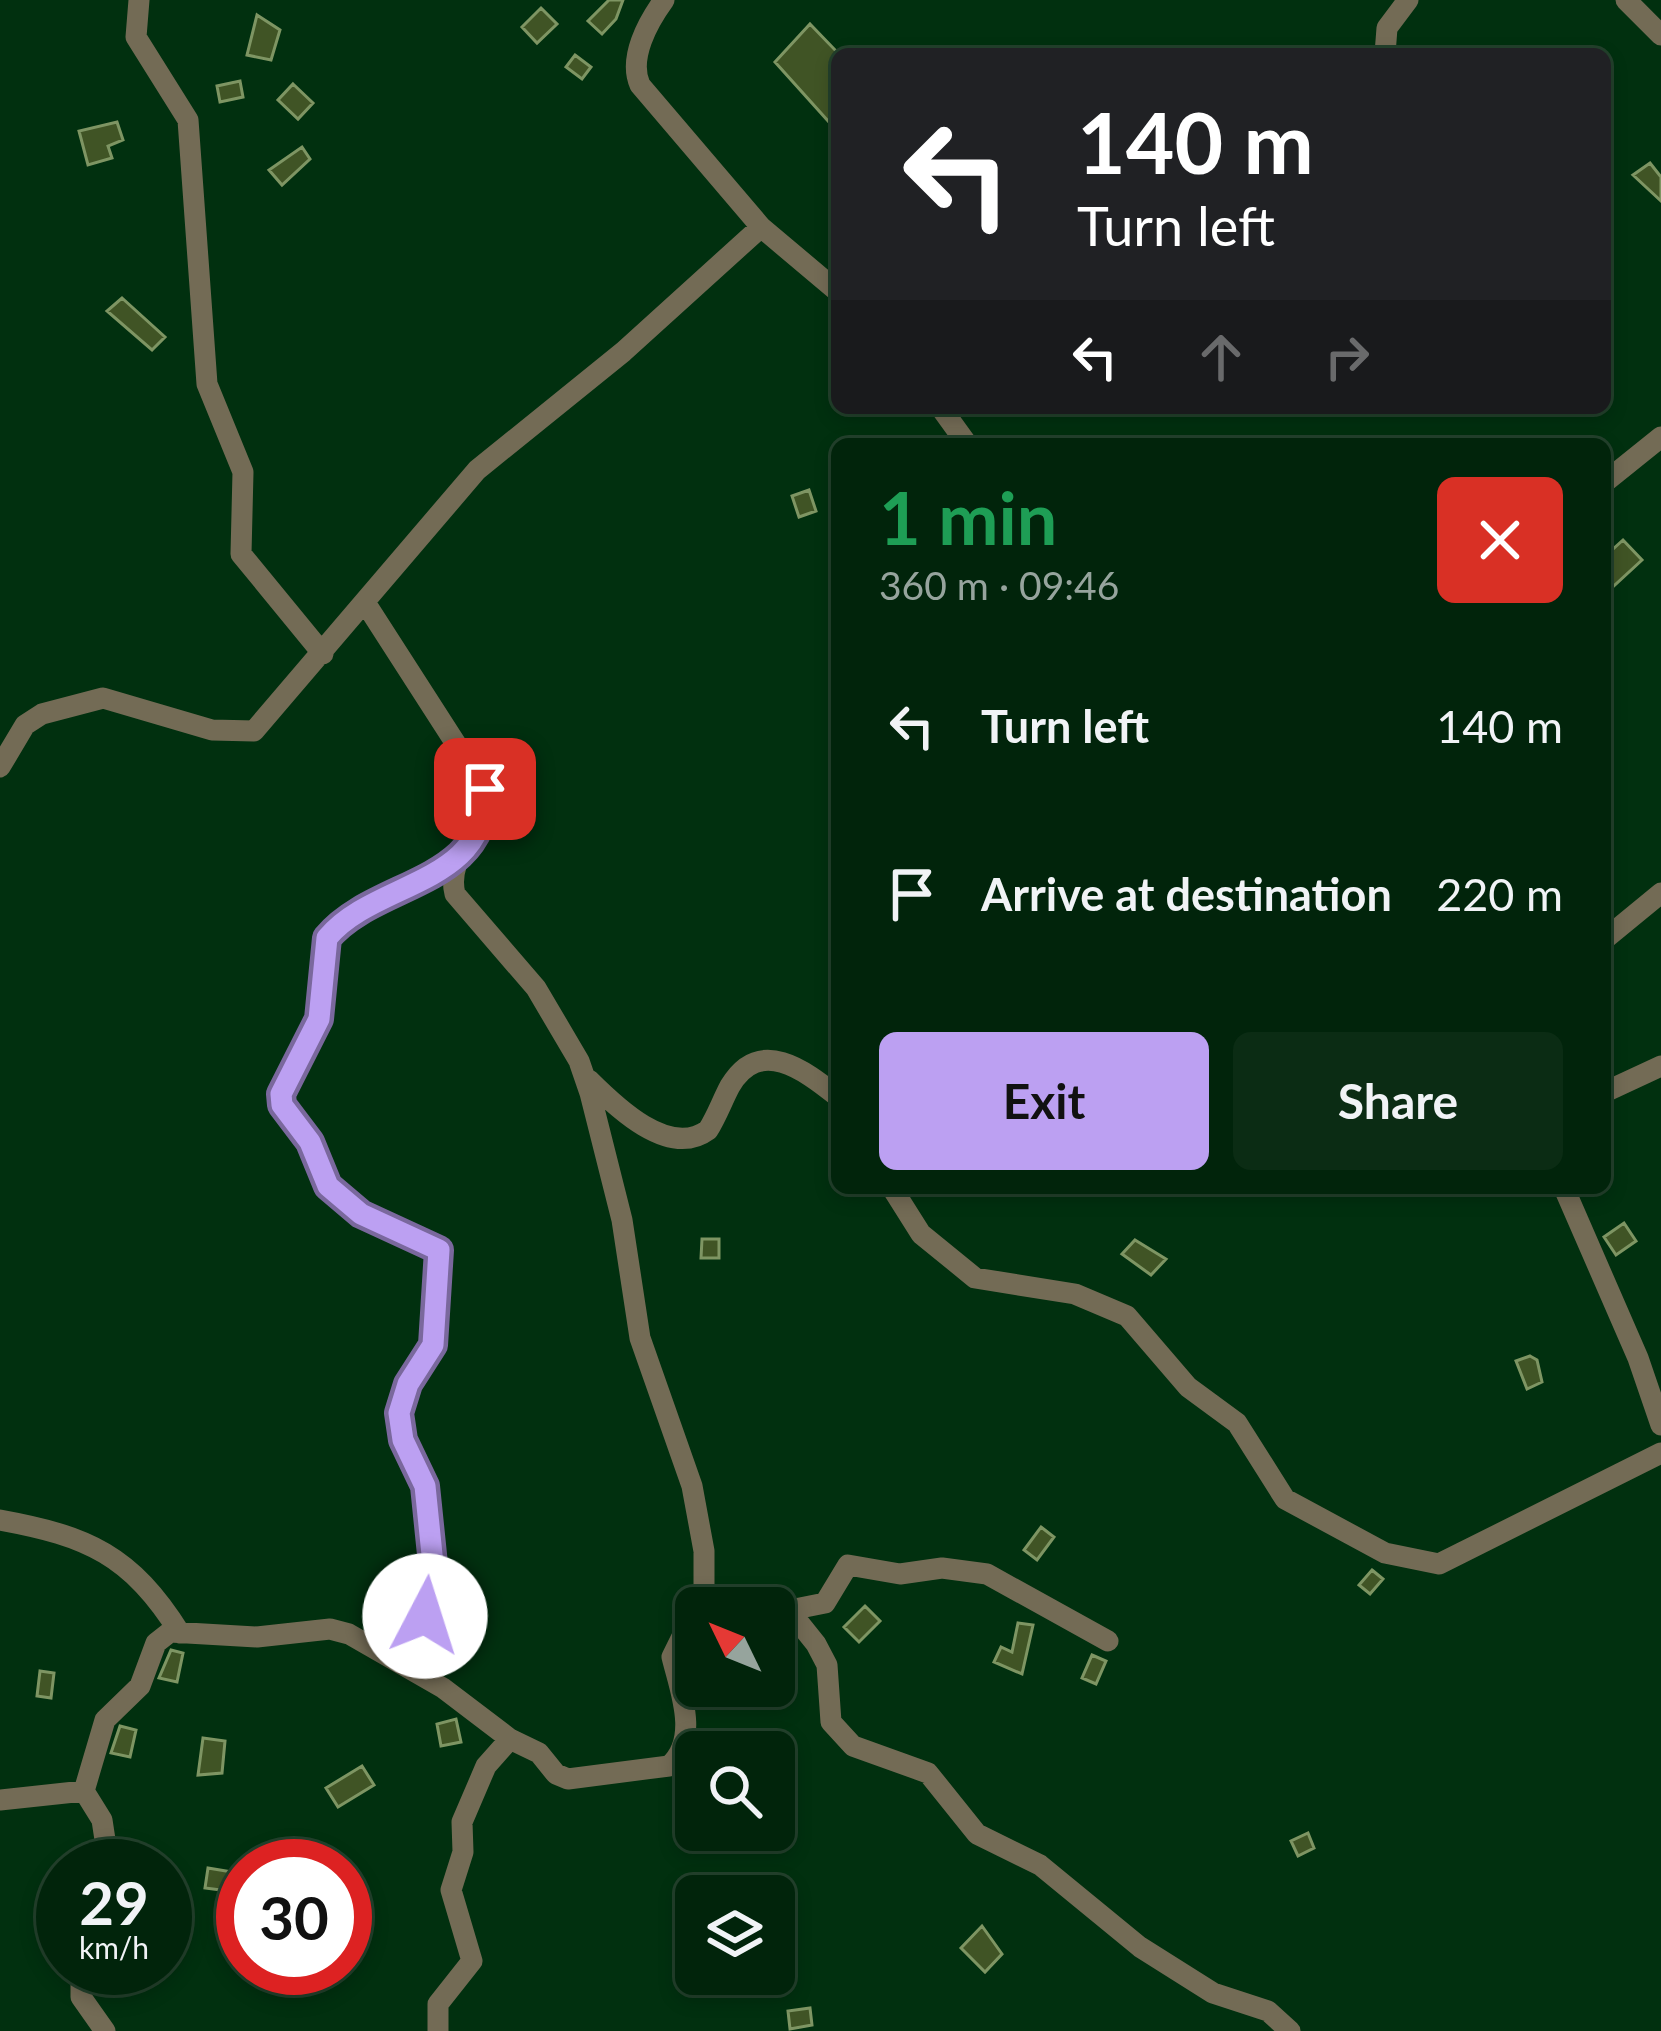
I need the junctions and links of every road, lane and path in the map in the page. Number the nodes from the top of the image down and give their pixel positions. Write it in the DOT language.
graph roads {
  1 [pos="140,0"];
  2 [pos="664,0"];
  3 [pos="1408,0"];
  4 [pos="1626,0"];
  5 [pos="1661,35"];
  6 [pos="1385,48"];
  7 [pos="760,227"];
  8 [pos="831,286"];
  9 [pos="1661,436"];
  10 [pos="1611,477"];
  11 [pos="366,604"];
  12 [pos="323,654"];
  13 [pos="0,767"];
  14 [pos="455,864"];
  15 [pos="1661,893"];
  16 [pos="1611,934"];
  17 [pos="1661,1066"];
  18 [pos="584,1075"];
  19 [pos="1611,1089"];
  20 [pos="831,1092"];
  21 [pos="896,1194"];
  22 [pos="1567,1194"];
  23 [pos="1661,1425"];
  24 [pos="1661,1453"];
  25 [pos="0,1520"];
  26 [pos="704,1587"];
  27 [pos="795,1607"];
  28 [pos="795,1629"];
  29 [pos="180,1633"];
  30 [pos="1108,1641"];
  31 [pos="404,1664"];
  32 [pos="684,1707"];
  33 [pos="511,1739"];
  34 [pos="84,1791"];
  35 [pos="0,1800"];
  36 [pos="105,1839"];
  37 [pos="81,1995"];
  38 [pos="105,2031"];
  39 [pos="438,2031"];
  40 [pos="1290,2031"];
  1 -- 12 [label="street"];
  2 -- 7 [label="street"];
  3 -- 6 [label="street"];
  4 -- 5 [label="street"];
  7 -- 8 [label="street"];
  7 -- 11 [label="street"];
  9 -- 10 [label="street"];
  11 -- 12 [label="street"];
  11 -- 14 [label="street"];
  12 -- 13 [label="street"];
  14 -- 18 [label="street"];
  14 -- 31 [label="street"];
  15 -- 16 [label="street"];
  17 -- 19 [label="street"];
  18 -- 20 [label="street"];
  18 -- 26 [label="street"];
  21 -- 24 [label="street"];
  22 -- 23 [label="street"];
  25 -- 29 [label="street"];
  27 -- 30 [label="street"];
  28 -- 40 [label="street"];
  29 -- 31 [label="street"];
  29 -- 34 [label="street"];
  31 -- 33 [label="street"];
  32 -- 33 [label="street"];
  33 -- 39 [label="street"];
  34 -- 35 [label="street"];
  34 -- 36 [label="street"];
  37 -- 38 [label="street"];
}
